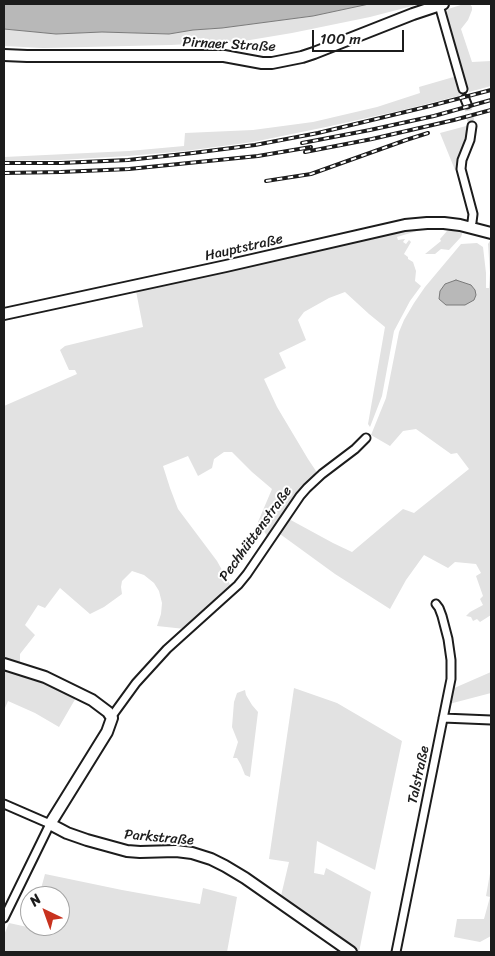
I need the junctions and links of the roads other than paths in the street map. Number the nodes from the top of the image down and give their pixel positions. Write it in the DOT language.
graph roads {
  1 [pos="441,4"];
  2 [pos="4,55"];
  3 [pos="463,89"];
  4 [pos="472,126"];
  5 [pos="470,227"];
  6 [pos="491,233"];
  7 [pos="4,314"];
  8 [pos="366,438"];
  9 [pos="436,604"];
  10 [pos="4,664"];
  11 [pos="112,718"];
  12 [pos="444,718"];
  13 [pos="491,720"];
  14 [pos="4,804"];
  15 [pos="50,824"];
  16 [pos="4,918"];
  17 [pos="351,952"];
  18 [pos="396,952"];
  1 -- 2 [label="street, Pirnaer Straße"];
  1 -- 3 [label="street"];
  4 -- 5 [label="street"];
  5 -- 6 [label="street, Hauptstraße"];
  5 -- 7 [label="street, Hauptstraße"];
  8 -- 11 [label="street, Pechhüttenstraße"];
  9 -- 12 [label="street, Talstraße"];
  10 -- 11 [label="street"];
  11 -- 15 [label="street, Pechhüttenstraße"];
  12 -- 13 [label="street"];
  12 -- 18 [label="street, Talstraße"];
  14 -- 15 [label="street, Parkstraße"];
  15 -- 16 [label="street, Pechhüttenstraße"];
  15 -- 17 [label="street, Parkstraße"];
}
